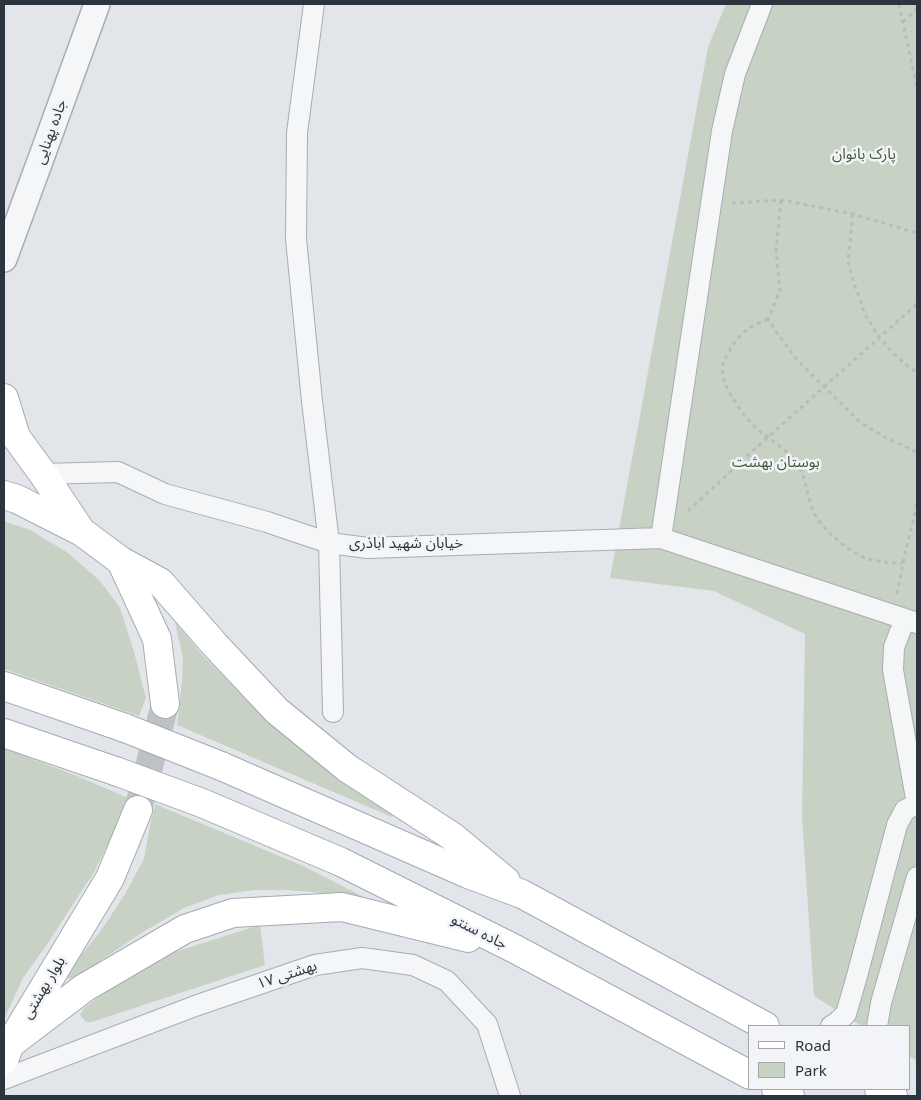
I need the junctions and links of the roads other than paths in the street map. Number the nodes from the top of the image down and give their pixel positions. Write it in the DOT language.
graph roads {
  1 [pos="96,4"];
  2 [pos="314,4"];
  3 [pos="762,4"];
  4 [pos="4,259"];
  5 [pos="4,398"];
  6 [pos="43,474"];
  7 [pos="4,495"];
  8 [pos="82,532"];
  9 [pos="661,538"];
  10 [pos="329,543"];
  11 [pos="121,561"];
  12 [pos="911,621"];
  13 [pos="4,686"];
  14 [pos="165,704"];
  15 [pos="333,712"];
  16 [pos="4,733"];
  17 [pos="917,804"];
  18 [pos="138,810"];
  19 [pos="917,877"];
  20 [pos="522,894"];
  21 [pos="515,949"];
  22 [pos="763,1025"];
  23 [pos="833,1025"];
  24 [pos="877,1025"];
  25 [pos="7,1052"];
  26 [pos="748,1074"];
  27 [pos="4,1079"];
  28 [pos="778,1090"];
  29 [pos="510,1096"];
  30 [pos="790,1096"];
  1 -- 4 [label="street, جاده پهنایی"];
  2 -- 10 [label="street"];
  3 -- 9 [label="street"];
  5 -- 6 [label="main road"];
  6 -- 8 [label="main road"];
  6 -- 10 [label="street, خیابان شهید اباذری"];
  7 -- 8 [label="main road"];
  8 -- 11 [label="main road"];
  9 -- 10 [label="street, خیابان شهید اباذری"];
  9 -- 12 [label="street"];
  10 -- 15 [label="street"];
  11 -- 14 [label="main road"];
  11 -- 20 [label="main road"];
  12 -- 17 [label="street"];
  13 -- 20 [label="main road, bridge"];
  16 -- 21 [label="main road, جاده سنتو, bridge"];
  17 -- 23 [label="street"];
  18 -- 25 [label="main road, بلوار بهشتی"];
  19 -- 24 [label="street"];
  20 -- 22 [label="main road"];
  21 -- 25 [label="main road"];
  21 -- 26 [label="main road, جاده سنتو"];
  27 -- 29 [label="street, بهشتی ۱۷"];
  28 -- 30 [label="main road"];
}
